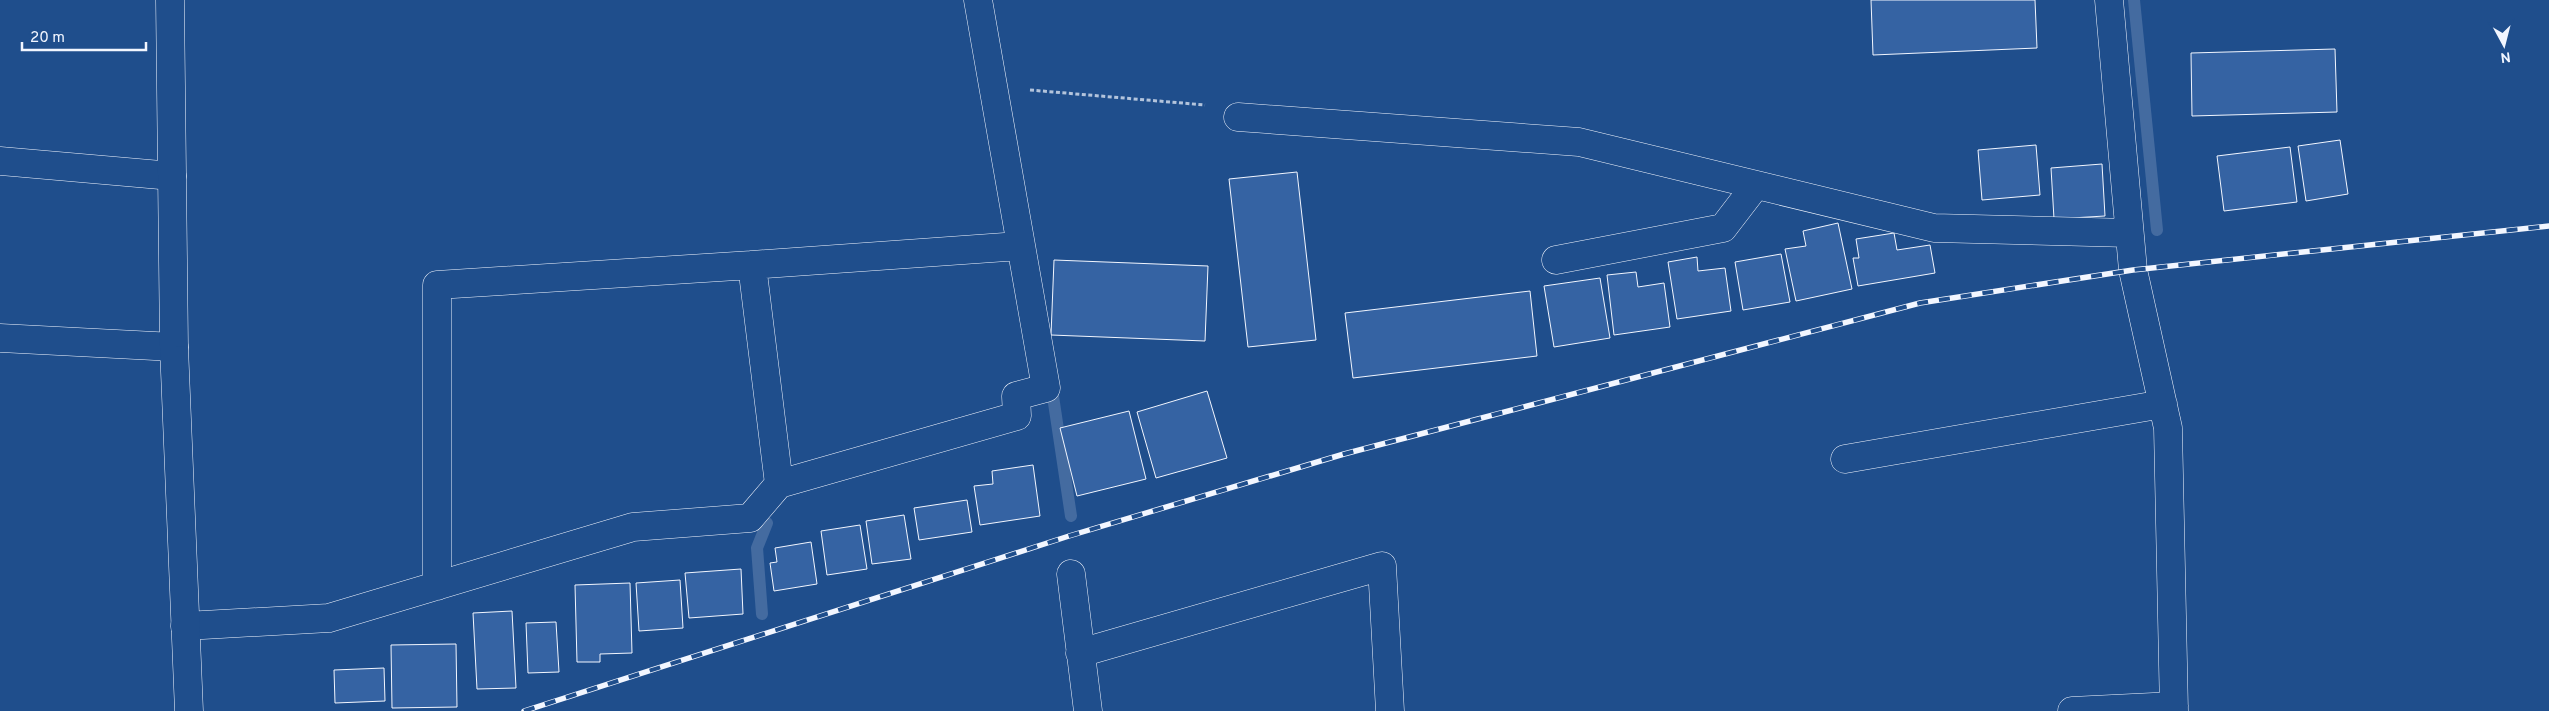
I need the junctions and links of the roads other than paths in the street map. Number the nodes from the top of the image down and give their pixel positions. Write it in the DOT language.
graph roads {
  1 [pos="170,0"];
  2 [pos="978,0"];
  3 [pos="2108,0"];
  4 [pos="1238,117"];
  5 [pos="0,161"];
  6 [pos="172,176"];
  7 [pos="1756,185"];
  8 [pos="2129,233"];
  9 [pos="1020,246"];
  10 [pos="1556,260"];
  11 [pos="752,266"];
  12 [pos="0,338"];
  13 [pos="174,347"];
  14 [pos="2163,404"];
  15 [pos="1846,459"];
  16 [pos="779,484"];
  17 [pos="1070,574"];
  18 [pos="437,586"];
  19 [pos="185,626"];
  20 [pos="1080,653"];
  21 [pos="2174,708"];
  22 [pos="189,711"];
  23 [pos="1088,711"];
  24 [pos="1390,711"];
  25 [pos="2072,711"];
  1 -- 6 [label="street"];
  2 -- 9 [label="street"];
  3 -- 8 [label="street"];
  4 -- 7 [label="street"];
  5 -- 6 [label="street"];
  6 -- 13 [label="street"];
  7 -- 8 [label="street"];
  7 -- 10 [label="street"];
  8 -- 14 [label="street"];
  9 -- 11 [label="street"];
  9 -- 16 [label="street"];
  11 -- 16 [label="street"];
  11 -- 18 [label="street"];
  12 -- 13 [label="street"];
  13 -- 19 [label="street"];
  14 -- 15 [label="street"];
  14 -- 21 [label="street"];
  16 -- 18 [label="street"];
  17 -- 20 [label="street"];
  18 -- 19 [label="street"];
  19 -- 22 [label="street"];
  20 -- 23 [label="street"];
  20 -- 24 [label="street"];
  21 -- 25 [label="street"];
}
